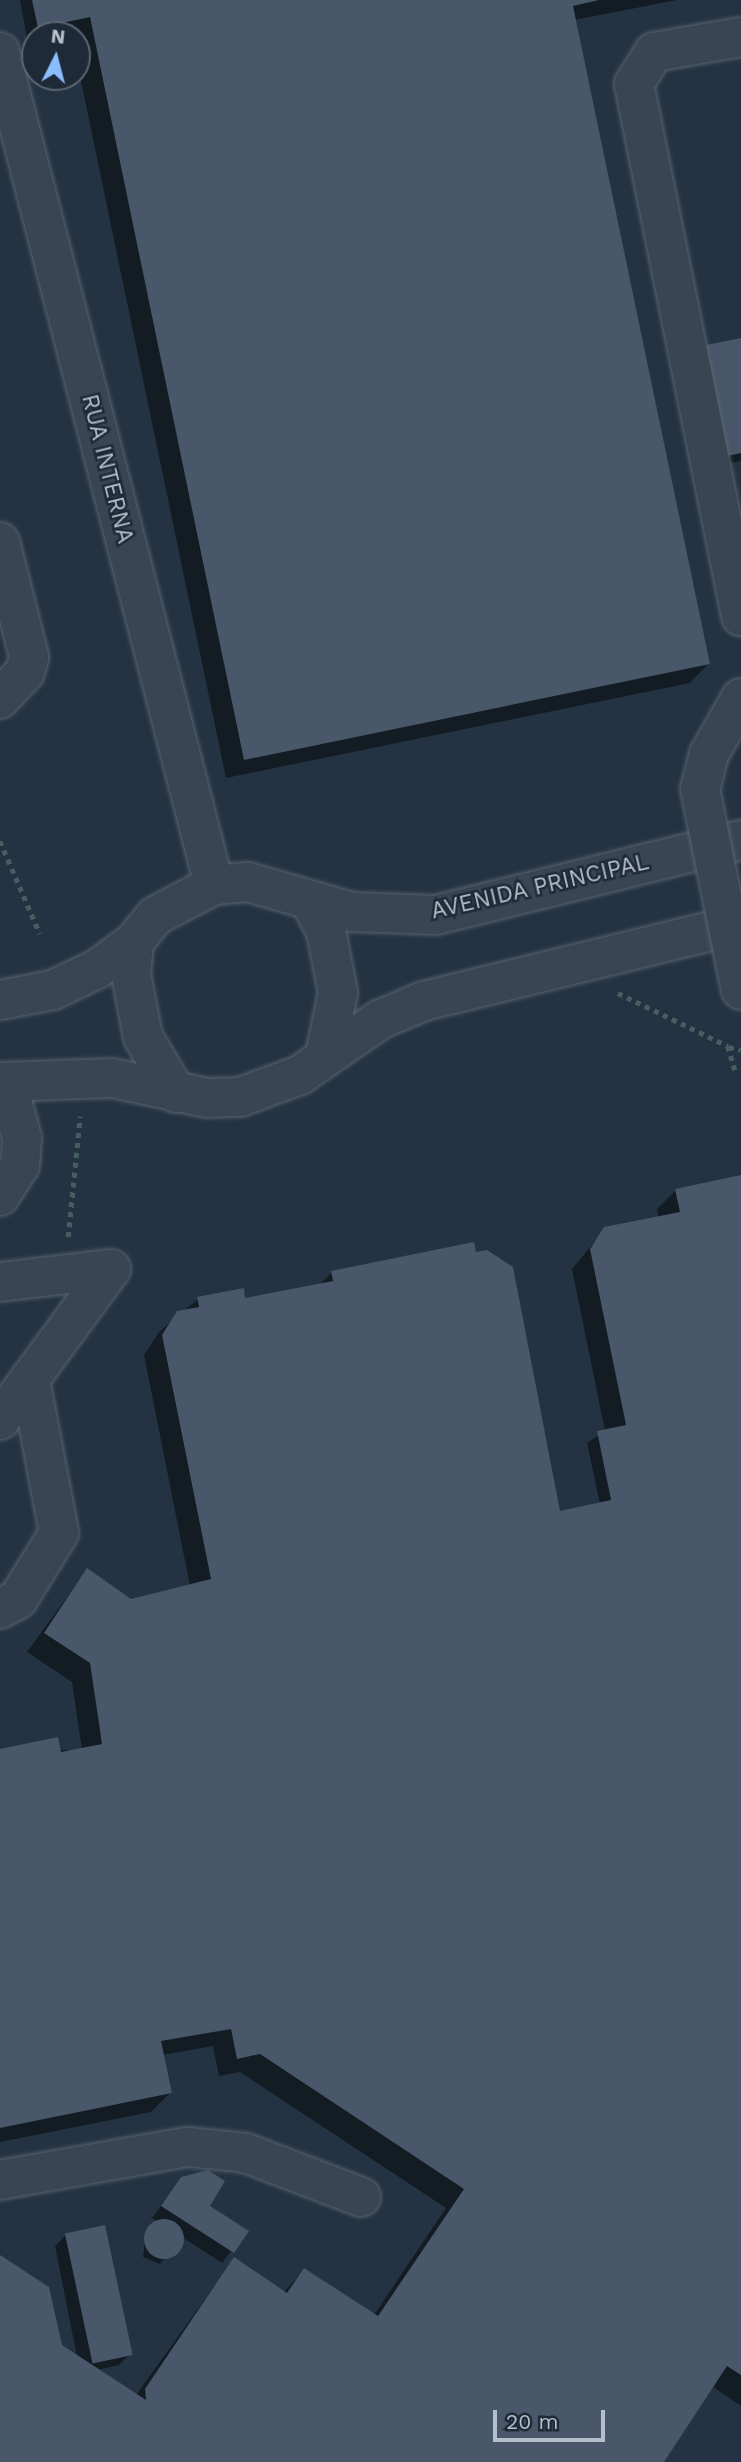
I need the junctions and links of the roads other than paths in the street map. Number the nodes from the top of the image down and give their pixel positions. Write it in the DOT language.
graph roads {
  1 [pos="741,37"];
  2 [pos="0,52"];
  3 [pos="0,542"];
  4 [pos="733,544"];
  5 [pos="741,616"];
  6 [pos="741,698"];
  7 [pos="0,699"];
  8 [pos="741,840"];
  9 [pos="214,885"];
  10 [pos="311,903"];
  11 [pos="741,924"];
  12 [pos="134,942"];
  13 [pos="741,990"];
  14 [pos="0,999"];
  15 [pos="325,1055"];
  16 [pos="0,1084"];
  17 [pos="176,1093"];
  18 [pos="0,1196"];
  19 [pos="0,1282"];
  20 [pos="30,1379"];
  21 [pos="0,1420"];
  22 [pos="0,1609"];
  23 [pos="0,2179"];
  24 [pos="361,2197"];
  1 -- 4 [label="street"];
  2 -- 9 [label="street, RUA INTERNA"];
  3 -- 7 [label="street"];
  4 -- 5 [label="street"];
  6 -- 13 [label="street, bridge"];
  8 -- 10 [label="street, AVENIDA PRINCIPAL"];
  9 -- 10 [label="street, AVENIDA PRINCIPAL"];
  9 -- 12 [label="street, AVENIDA PRINCIPAL"];
  10 -- 15 [label="street"];
  11 -- 15 [label="street"];
  12 -- 14 [label="street, AVENIDA PRINCIPAL"];
  12 -- 17 [label="street"];
  15 -- 17 [label="street"];
  16 -- 17 [label="street"];
  16 -- 18 [label="street"];
  19 -- 20 [label="street"];
  20 -- 21 [label="street"];
  20 -- 22 [label="street"];
  23 -- 24 [label="street"];
}
